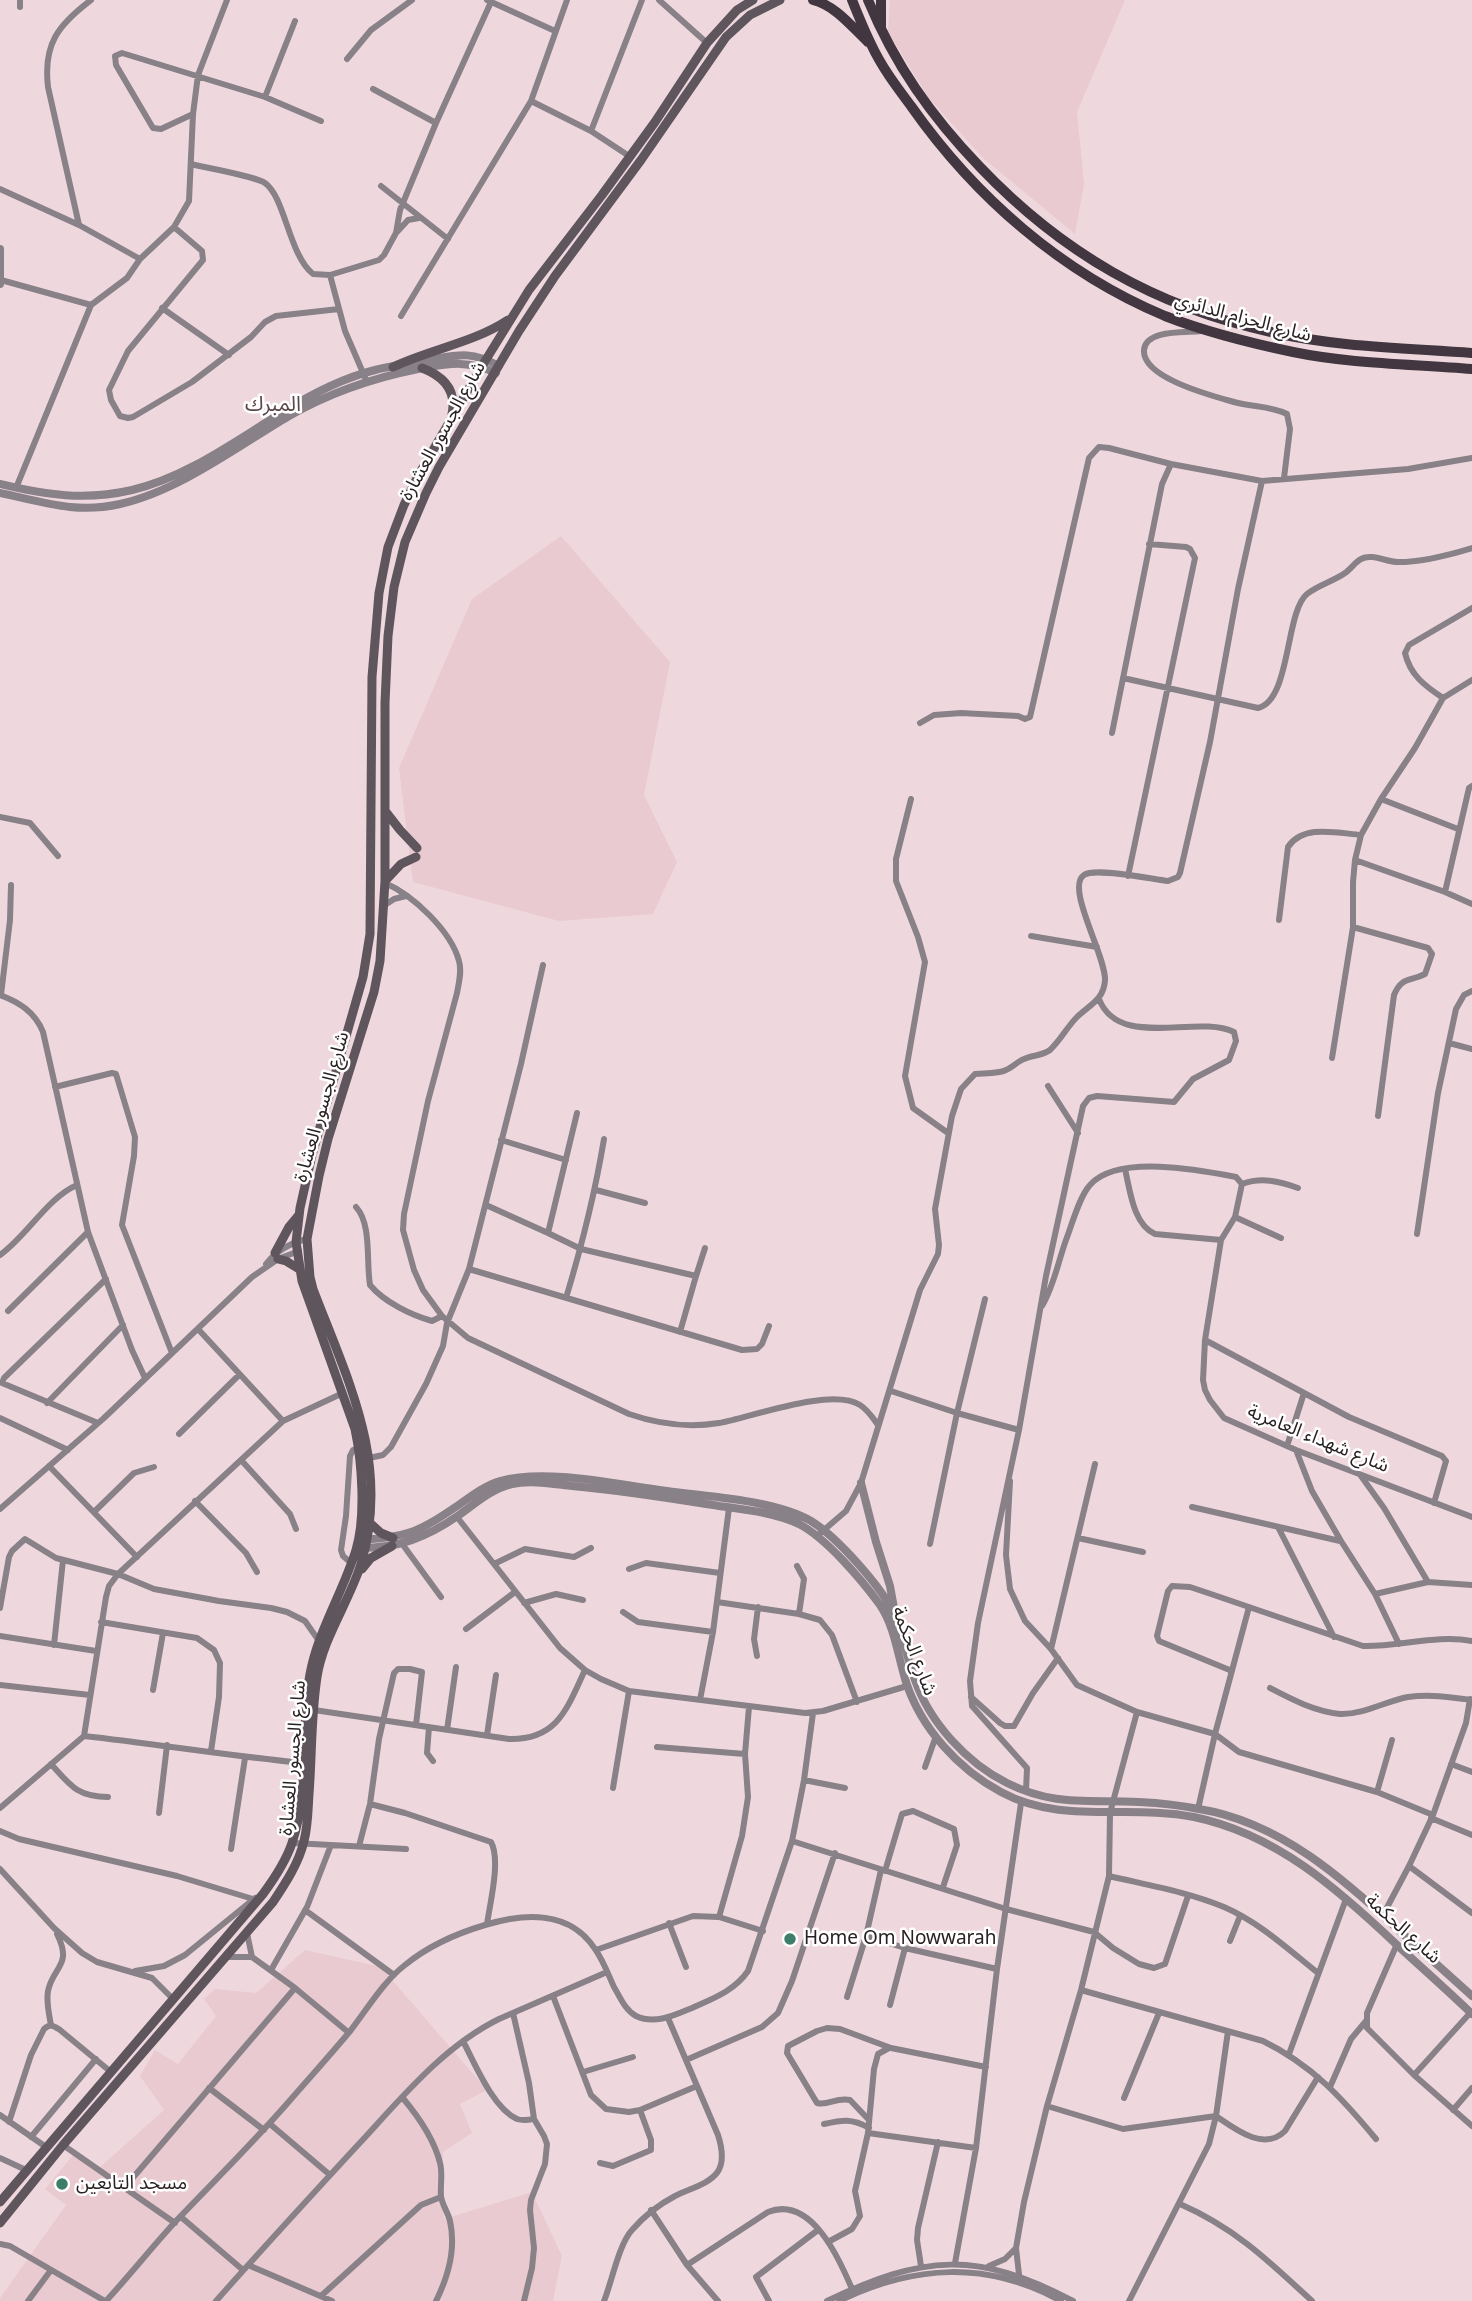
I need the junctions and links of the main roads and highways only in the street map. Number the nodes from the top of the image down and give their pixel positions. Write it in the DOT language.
graph roads {
  1 [pos="753,0"];
  2 [pos="780,0"];
  3 [pos="813,0"];
  4 [pos="852,0"];
  5 [pos="868,0"];
  6 [pos="881,0"];
  7 [pos="881,32"];
  8 [pos="871,45"];
  9 [pos="512,317"];
  10 [pos="1472,353"];
  11 [pos="393,367"];
  12 [pos="422,369"];
  13 [pos="1472,369"];
  14 [pos="449,424"];
  15 [pos="386,811"];
  16 [pos="371,837"];
  17 [pos="386,840"];
  18 [pos="371,850"];
  19 [pos="385,852"];
  20 [pos="385,882"];
  21 [pos="299,1214"];
  22 [pos="299,1269"];
  23 [pos="370,1523"];
  24 [pos="362,1544"];
  25 [pos="357,1576"];
  26 [pos="0,2202"];
  27 [pos="0,2223"];
  1 -- 9 [label="main road, شارع الجسور العشارة"];
  2 -- 15 [label="main road, شارع الجسور العشارة"];
  3 -- 8 [label="main road"];
  4 -- 8 [label="main road, شارع الحزام الدائري"];
  5 -- 7 [label="main road, شارع الحزام الدائري"];
  6 -- 7 [label="main road"];
  7 -- 10 [label="main road, شارع الحزام الدائري"];
  8 -- 13 [label="main road, شارع الحزام الدائري"];
  9 -- 11 [label="main road"];
  9 -- 14 [label="main road, شارع الجسور العشارة"];
  12 -- 14 [label="main road"];
  14 -- 16 [label="main road, شارع الجسور العشارة"];
  15 -- 17 [label="main road, شارع الجسور العشارة"];
  15 -- 20 [label="main road"];
  16 -- 17 [label="main road"];
  16 -- 18 [label="main road, شارع الجسور العشارة"];
  17 -- 19 [label="main road, شارع الجسور العشارة"];
  18 -- 19 [label="main road"];
  18 -- 21 [label="main road, شارع الجسور العشارة"];
  19 -- 20 [label="main road, شارع الجسور العشارة"];
  20 -- 23 [label="main road, شارع الجسور العشارة"];
  21 -- 22 [label="main road, شارع الجسور العشارة"];
  21 -- 22 [label="main road"];
  22 -- 24 [label="main road, شارع الجسور العشارة"];
  23 -- 24 [label="main road, شارع الجسور العشارة"];
  23 -- 25 [label="main road"];
  24 -- 25 [label="main road, شارع الجسور العشارة"];
  24 -- 26 [label="main road, شارع الجسور العشارة"];
  25 -- 27 [label="main road, شارع الجسور العشارة"];
}
